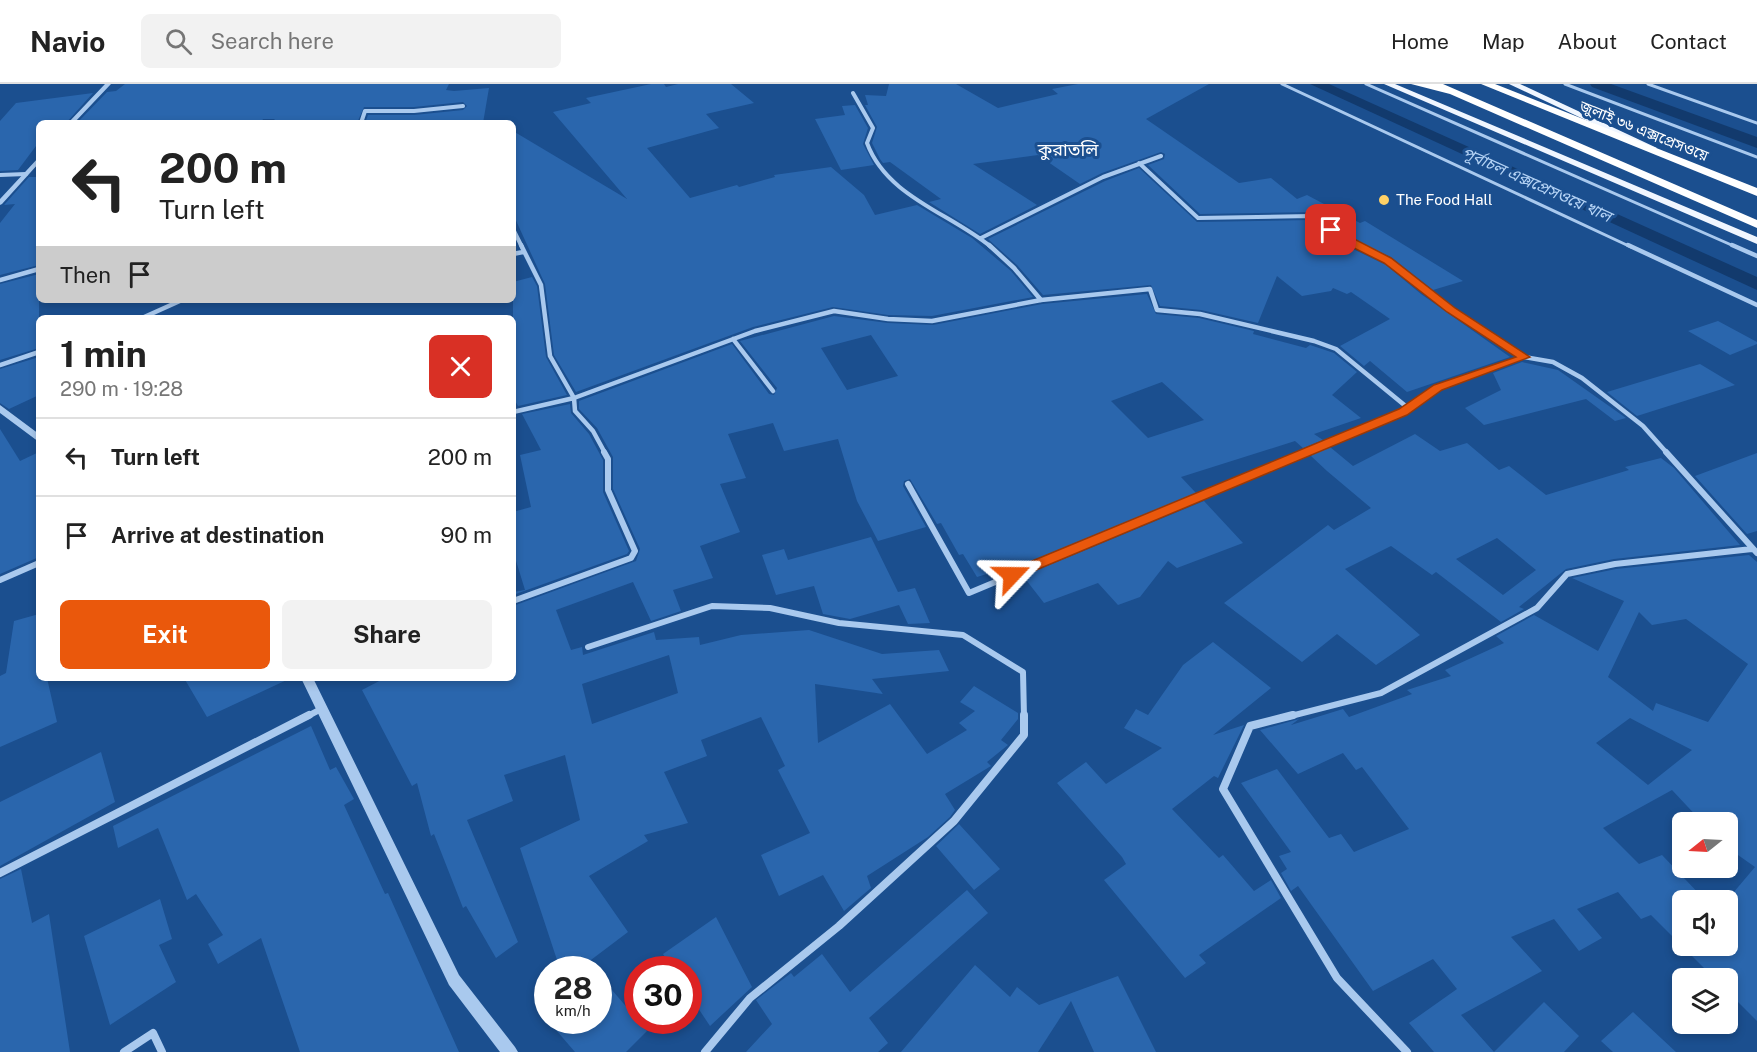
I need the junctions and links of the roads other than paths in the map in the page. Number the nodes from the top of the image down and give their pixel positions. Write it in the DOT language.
graph roads {
  1 [pos="108,84"];
  2 [pos="1282,84"];
  3 [pos="1366,84"];
  4 [pos="1388,84"];
  5 [pos="1416,84"];
  6 [pos="1435,84"];
  7 [pos="1486,84"];
  8 [pos="1513,84"];
  9 [pos="1565,84"];
  10 [pos="1648,84"];
  11 [pos="853,93"];
  12 [pos="1482,104"];
  13 [pos="463,106"];
  14 [pos="1519,119"];
  15 [pos="74,120"];
  16 [pos="362,120"];
  17 [pos="1757,123"];
  18 [pos="1161,156"];
  19 [pos="1757,157"];
  20 [pos="36,162"];
  21 [pos="1139,163"];
  22 [pos="1683,164"];
  23 [pos="26,174"];
  24 [pos="0,176"];
  25 [pos="1757,192"];
  26 [pos="0,203"];
  27 [pos="1757,212"];
  28 [pos="1757,224"];
  29 [pos="516,236"];
  30 [pos="981,238"];
  31 [pos="1757,241"];
  32 [pos="523,252"];
  33 [pos="516,253"];
  34 [pos="1757,256"];
  35 [pos="36,270"];
  36 [pos="0,280"];
  37 [pos="1041,300"];
  38 [pos="175,303"];
  39 [pos="1757,305"];
  40 [pos="149,315"];
  41 [pos="733,339"];
  42 [pos="36,353"];
  43 [pos="1524,357"];
  44 [pos="0,364"];
  45 [pos="773,391"];
  46 [pos="574,398"];
  47 [pos="0,408"];
  48 [pos="1408,408"];
  49 [pos="516,411"];
  50 [pos="36,437"];
  51 [pos="908,484"];
  52 [pos="1754,551"];
  53 [pos="36,564"];
  54 [pos="0,580"];
  55 [pos="516,600"];
  56 [pos="588,646"];
  57 [pos="310,681"];
  58 [pos="323,708"];
  59 [pos="0,873"];
  60 [pos="124,1052"];
  61 [pos="162,1052"];
  62 [pos="510,1052"];
  63 [pos="705,1052"];
  64 [pos="1407,1052"];
  1 -- 15 [label="street"];
  2 -- 39 [label="street"];
  3 -- 34 [label="street"];
  4 -- 31 [label="main road"];
  5 -- 12 [label="highway"];
  6 -- 12 [label="highway"];
  7 -- 22 [label="highway, জুলাই ৩৬ এক্সপ্রেসওয়ে"];
  8 -- 22 [label="main road"];
  9 -- 19 [label="street"];
  10 -- 17 [label="street"];
  11 -- 30 [label="street"];
  12 -- 14 [label="highway"];
  13 -- 16 [label="street"];
  14 -- 27 [label="highway"];
  14 -- 28 [label="highway"];
  18 -- 21 [label="street"];
  20 -- 23 [label="street"];
  21 -- 30 [label="street"];
  21 -- 43 [label="street"];
  22 -- 25 [label="highway, জুলাই ৩৬ এক্সপ্রেসওয়ে"];
  23 -- 24 [label="street"];
  23 -- 26 [label="street"];
  29 -- 32 [label="street"];
  30 -- 37 [label="street"];
  32 -- 33 [label="street"];
  32 -- 46 [label="street"];
  35 -- 36 [label="street"];
  37 -- 41 [label="street"];
  37 -- 48 [label="street"];
  38 -- 40 [label="street"];
  41 -- 45 [label="street"];
  41 -- 46 [label="street"];
  42 -- 44 [label="street"];
  43 -- 48 [label="street"];
  43 -- 52 [label="street"];
  46 -- 49 [label="street"];
  46 -- 55 [label="street"];
  47 -- 50 [label="street"];
  48 -- 51 [label="street"];
  52 -- 64 [label="street"];
  53 -- 54 [label="street"];
  56 -- 63 [label="street"];
  57 -- 58 [label="street"];
  58 -- 59 [label="street"];
  58 -- 62 [label="street"];
  60 -- 61 [label="street"];
}
